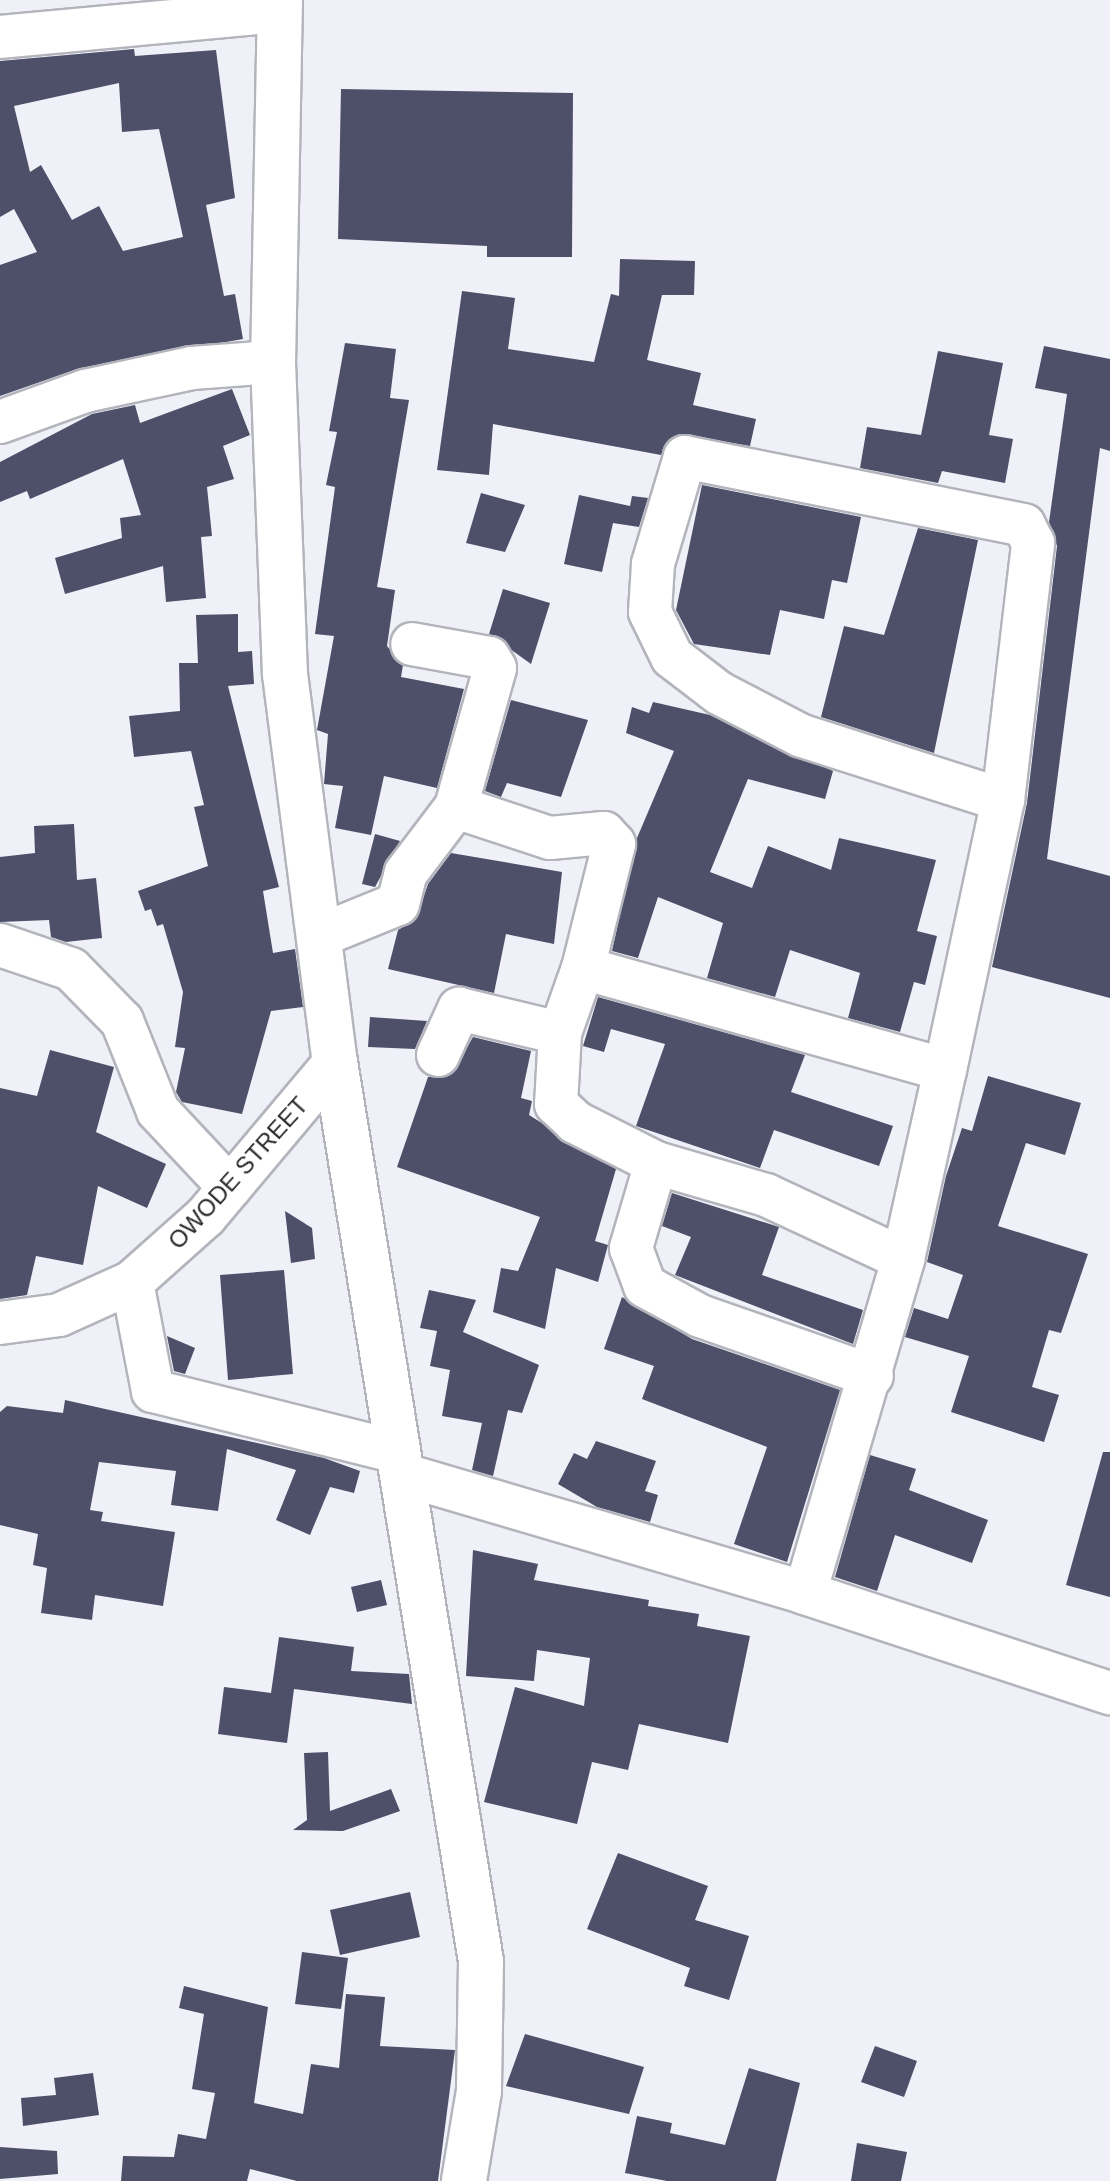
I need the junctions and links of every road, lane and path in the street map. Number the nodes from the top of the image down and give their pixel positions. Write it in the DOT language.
graph roads {
  1 [pos="280,6"];
  2 [pos="0,37"];
  3 [pos="273,362"];
  4 [pos="0,422"];
  5 [pos="412,644"];
  6 [pos="1003,800"];
  7 [pos="456,807"];
  8 [pos="319,936"];
  9 [pos="0,945"];
  10 [pos="583,968"];
  11 [pos="560,1033"];
  12 [pos="438,1055"];
  13 [pos="335,1062"];
  14 [pos="945,1070"];
  15 [pos="656,1163"];
  16 [pos="230,1188"];
  17 [pos="903,1259"];
  18 [pos="132,1282"];
  19 [pos="0,1323"];
  20 [pos="872,1376"];
  21 [pos="401,1463"];
  22 [pos="805,1593"];
  23 [pos="1110,1693"];
  24 [pos="464,2181"];
  1 -- 2 [label="street"];
  1 -- 3 [label="main road"];
  3 -- 4 [label="street"];
  3 -- 8 [label="main road"];
  5 -- 7 [label="street"];
  6 -- 6 [label="street"];
  6 -- 14 [label="street"];
  7 -- 8 [label="street"];
  7 -- 10 [label="street"];
  8 -- 13 [label="main road"];
  9 -- 16 [label="street"];
  10 -- 11 [label="street"];
  10 -- 14 [label="street"];
  11 -- 12 [label="street"];
  11 -- 15 [label="street"];
  13 -- 16 [label="street, OWODE STREET"];
  13 -- 21 [label="main road"];
  14 -- 17 [label="street"];
  15 -- 17 [label="street"];
  15 -- 20 [label="street"];
  16 -- 18 [label="street, OWODE STREET"];
  17 -- 20 [label="street"];
  18 -- 19 [label="street, OWODE STREET"];
  18 -- 21 [label="street"];
  20 -- 22 [label="street"];
  21 -- 22 [label="street"];
  21 -- 24 [label="main road"];
  22 -- 23 [label="street"];
}
